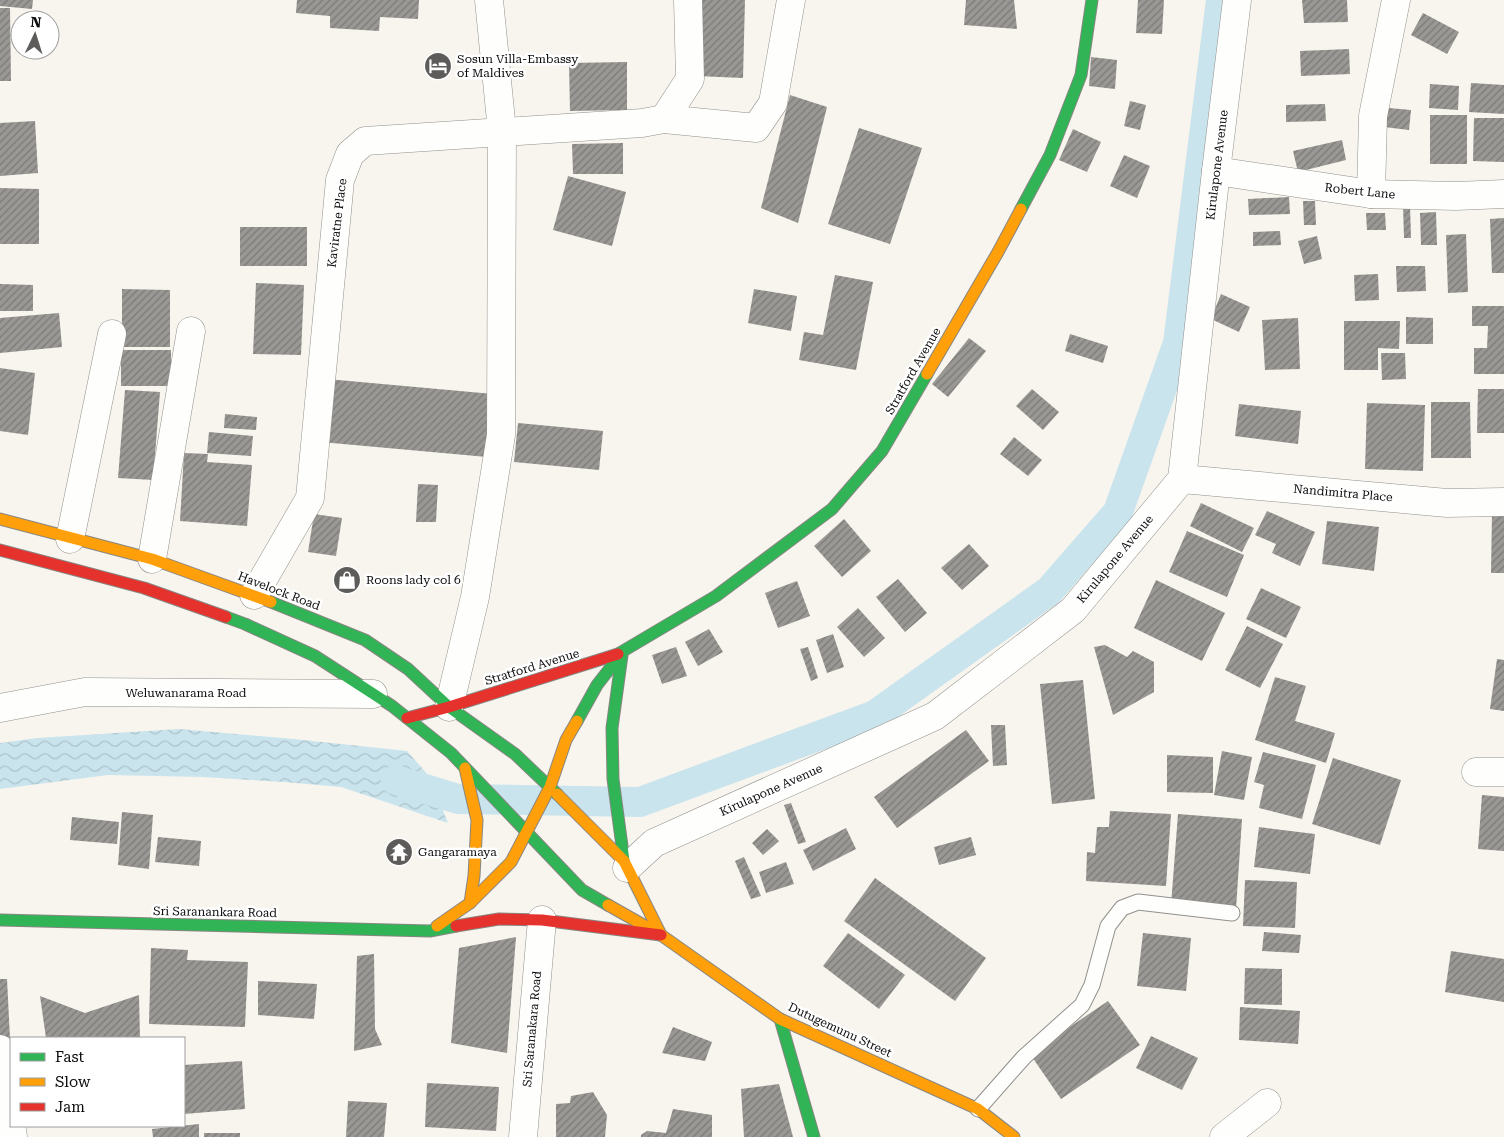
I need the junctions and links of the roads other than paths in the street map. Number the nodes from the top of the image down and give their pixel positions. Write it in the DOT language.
graph roads {
  1 [pos="490,0"];
  2 [pos="791,0"];
  3 [pos="1092,0"];
  4 [pos="1237,0"];
  5 [pos="1396,0"];
  6 [pos="688,4"];
  7 [pos="664,119"];
  8 [pos="502,132"];
  9 [pos="1216,171"];
  10 [pos="1372,194"];
  11 [pos="1504,194"];
  12 [pos="191,331"];
  13 [pos="112,334"];
  14 [pos="1182,479"];
  15 [pos="1504,502"];
  16 [pos="0,519"];
  17 [pos="70,538"];
  18 [pos="0,550"];
  19 [pos="152,559"];
  20 [pos="254,595"];
  21 [pos="622,653"];
  22 [pos="373,694"];
  23 [pos="450,706"];
  24 [pos="0,708"];
  25 [pos="407,718"];
  26 [pos="465,768"];
  27 [pos="1476,772"];
  28 [pos="1504,772"];
  29 [pos="550,787"];
  30 [pos="526,832"];
  31 [pos="625,865"];
  32 [pos="470,903"];
  33 [pos="1232,913"];
  34 [pos="0,920"];
  35 [pos="542,920"];
  36 [pos="430,931"];
  37 [pos="661,935"];
  38 [pos="780,1019"];
  39 [pos="0,1049"];
  40 [pos="1267,1102"];
  41 [pos="978,1109"];
  42 [pos="10,1117"];
  43 [pos="523,1137"];
  44 [pos="814,1137"];
  45 [pos="1014,1137"];
  46 [pos="1224,1137"];
  1 -- 8 [label="street"];
  2 -- 7 [label="street, Kaviratne Place"];
  3 -- 21 [label="main road, Stratford Avenue"];
  4 -- 9 [label="street, Kirulapone Avenue"];
  5 -- 10 [label="street"];
  6 -- 7 [label="street"];
  7 -- 8 [label="street, Kaviratne Place"];
  8 -- 20 [label="street, Kaviratne Place"];
  8 -- 23 [label="street"];
  9 -- 10 [label="street, Robert Lane"];
  9 -- 14 [label="street, Kirulapone Avenue"];
  10 -- 11 [label="street, Robert Lane"];
  12 -- 19 [label="street"];
  13 -- 17 [label="street"];
  14 -- 15 [label="street, Nandimitra Place"];
  14 -- 31 [label="street, Kirulapone Avenue"];
  16 -- 17 [label="main road, Havelock Road"];
  17 -- 19 [label="main road, Havelock Road"];
  18 -- 22 [label="main road"];
  19 -- 20 [label="main road, Havelock Road"];
  20 -- 23 [label="main road, Havelock Road"];
  21 -- 23 [label="main road, Stratford Avenue"];
  21 -- 29 [label="main road, Stratford Avenue"];
  21 -- 31 [label="main road"];
  22 -- 24 [label="street, Weluwanarama Road"];
  22 -- 25 [label="main road"];
  23 -- 25 [label="main road, Stratford Avenue"];
  23 -- 29 [label="main road, Havelock Road"];
  25 -- 26 [label="main road"];
  26 -- 30 [label="main road, Dutugemunu Street"];
  26 -- 32 [label="main road"];
  27 -- 28 [label="street"];
  29 -- 30 [label="main road, Stratford Avenue"];
  29 -- 31 [label="main road, Havelock Road"];
  30 -- 32 [label="main road"];
  30 -- 37 [label="main road, Dutugemunu Street"];
  31 -- 37 [label="main road"];
  32 -- 36 [label="main road"];
  33 -- 41 [label="lane"];
  34 -- 36 [label="main road, Sri Saranankara Road"];
  35 -- 36 [label="main road, Sri Saranankara Road"];
  35 -- 37 [label="main road, Sri Saranankara Road"];
  35 -- 43 [label="street, Sri Saranakara Road"];
  37 -- 38 [label="main road, Dutugemunu Street"];
  38 -- 41 [label="main road, Dutugemunu Street"];
  38 -- 44 [label="main road"];
  39 -- 42 [label="street"];
  40 -- 46 [label="street"];
  41 -- 45 [label="main road, Dutugemunu Street"];
}
